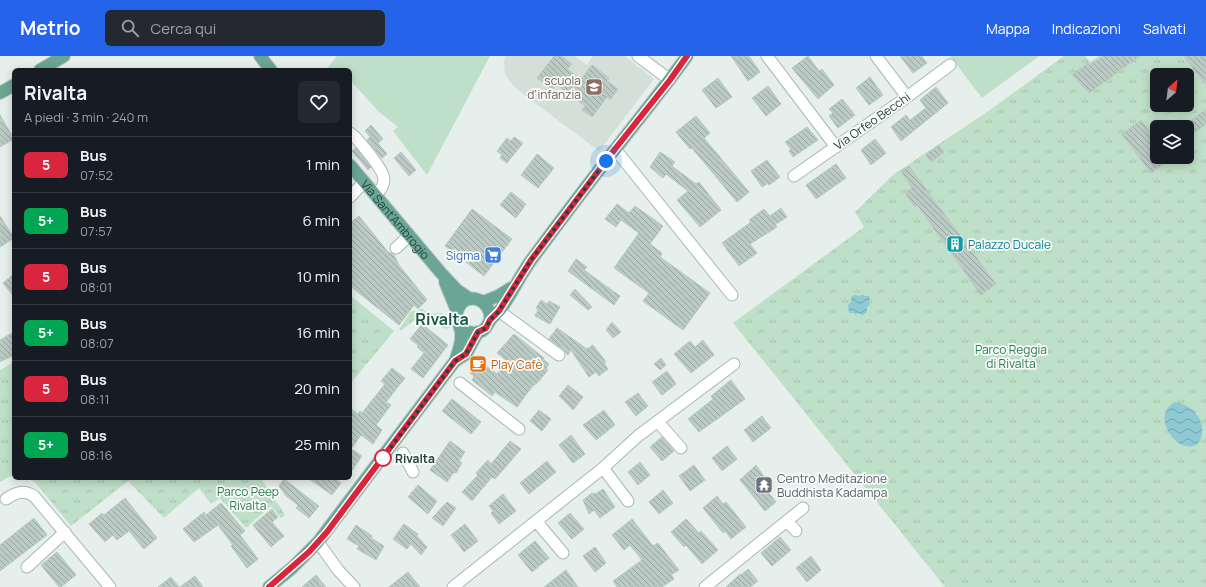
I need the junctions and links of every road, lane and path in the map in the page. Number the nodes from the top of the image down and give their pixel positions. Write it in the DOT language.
graph roads {
  1 [pos="64,56"];
  2 [pos="260,56"];
  3 [pos="638,56"];
  4 [pos="687,56"];
  5 [pos="767,56"];
  6 [pos="876,56"];
  7 [pos="950,65"];
  8 [pos="43,68"];
  9 [pos="269,68"];
  10 [pos="670,80"];
  11 [pos="12,86"];
  12 [pos="0,93"];
  13 [pos="907,97"];
  14 [pos="352,135"];
  15 [pos="836,147"];
  16 [pos="615,149"];
  17 [pos="352,167"];
  18 [pos="794,176"];
  19 [pos="364,182"];
  20 [pos="352,195"];
  21 [pos="375,196"];
  22 [pos="409,236"];
  23 [pos="396,248"];
  24 [pos="441,273"];
  25 [pos="514,286"];
  26 [pos="732,295"];
  27 [pos="470,299"];
  28 [pos="484,302"];
  29 [pos="457,311"];
  30 [pos="499,311"];
  31 [pos="490,320"];
  32 [pos="460,327"];
  33 [pos="478,332"];
  34 [pos="559,355"];
  35 [pos="455,361"];
  36 [pos="734,364"];
  37 [pos="460,383"];
  38 [pos="658,422"];
  39 [pos="519,429"];
  40 [pos="681,448"];
  41 [pos="403,453"];
  42 [pos="603,468"];
  43 [pos="413,472"];
  44 [pos="6,499"];
  45 [pos="628,501"];
  46 [pos="803,508"];
  47 [pos="536,521"];
  48 [pos="787,521"];
  49 [pos="796,531"];
  50 [pos="65,532"];
  51 [pos="318,542"];
  52 [pos="563,553"];
  53 [pos="27,567"];
  54 [pos="110,587"];
  55 [pos="269,587"];
  56 [pos="354,587"];
  57 [pos="453,587"];
  58 [pos="706,587"];
  1 -- 8 [label="main road"];
  2 -- 9 [label="main road"];
  3 -- 10 [label="street"];
  4 -- 10 [label="main road"];
  5 -- 15 [label="street"];
  6 -- 13 [label="street"];
  7 -- 13 [label="street, Via Orfeo Becchi"];
  10 -- 16 [label="main road"];
  11 -- 12 [label="main road"];
  13 -- 15 [label="street, Via Orfeo Becchi"];
  14 -- 21 [label="street"];
  15 -- 18 [label="street, Via Orfeo Becchi"];
  16 -- 25 [label="main road"];
  16 -- 26 [label="street"];
  17 -- 19 [label="main road, Via Sant'Ambrogio"];
  19 -- 20 [label="street"];
  19 -- 21 [label="main road, Via Sant'Ambrogio"];
  21 -- 22 [label="main road, Via Sant'Ambrogio"];
  22 -- 23 [label="street"];
  22 -- 24 [label="main road, Via Sant'Ambrogio"];
  24 -- 27 [label="main road, Via Sant'Ambrogio"];
  24 -- 29 [label="main road, Via Sant'Ambrogio"];
  25 -- 28 [label="main road"];
  25 -- 30 [label="main road"];
  27 -- 28 [label="main road"];
  27 -- 29 [label="main road"];
  28 -- 31 [label="main road"];
  29 -- 32 [label="main road"];
  30 -- 31 [label="main road"];
  30 -- 34 [label="street"];
  31 -- 33 [label="main road"];
  32 -- 33 [label="main road"];
  32 -- 35 [label="main road"];
  33 -- 35 [label="main road"];
  35 -- 51 [label="main road"];
  36 -- 38 [label="street"];
  37 -- 39 [label="street"];
  38 -- 40 [label="street"];
  38 -- 42 [label="street"];
  41 -- 43 [label="street"];
  42 -- 45 [label="street"];
  42 -- 47 [label="street"];
  44 -- 50 [label="street"];
  46 -- 48 [label="street"];
  47 -- 52 [label="street"];
  47 -- 57 [label="street"];
  48 -- 49 [label="street"];
  48 -- 58 [label="street"];
  50 -- 53 [label="street"];
  50 -- 54 [label="street"];
  51 -- 55 [label="main road"];
  51 -- 56 [label="street"];
}
